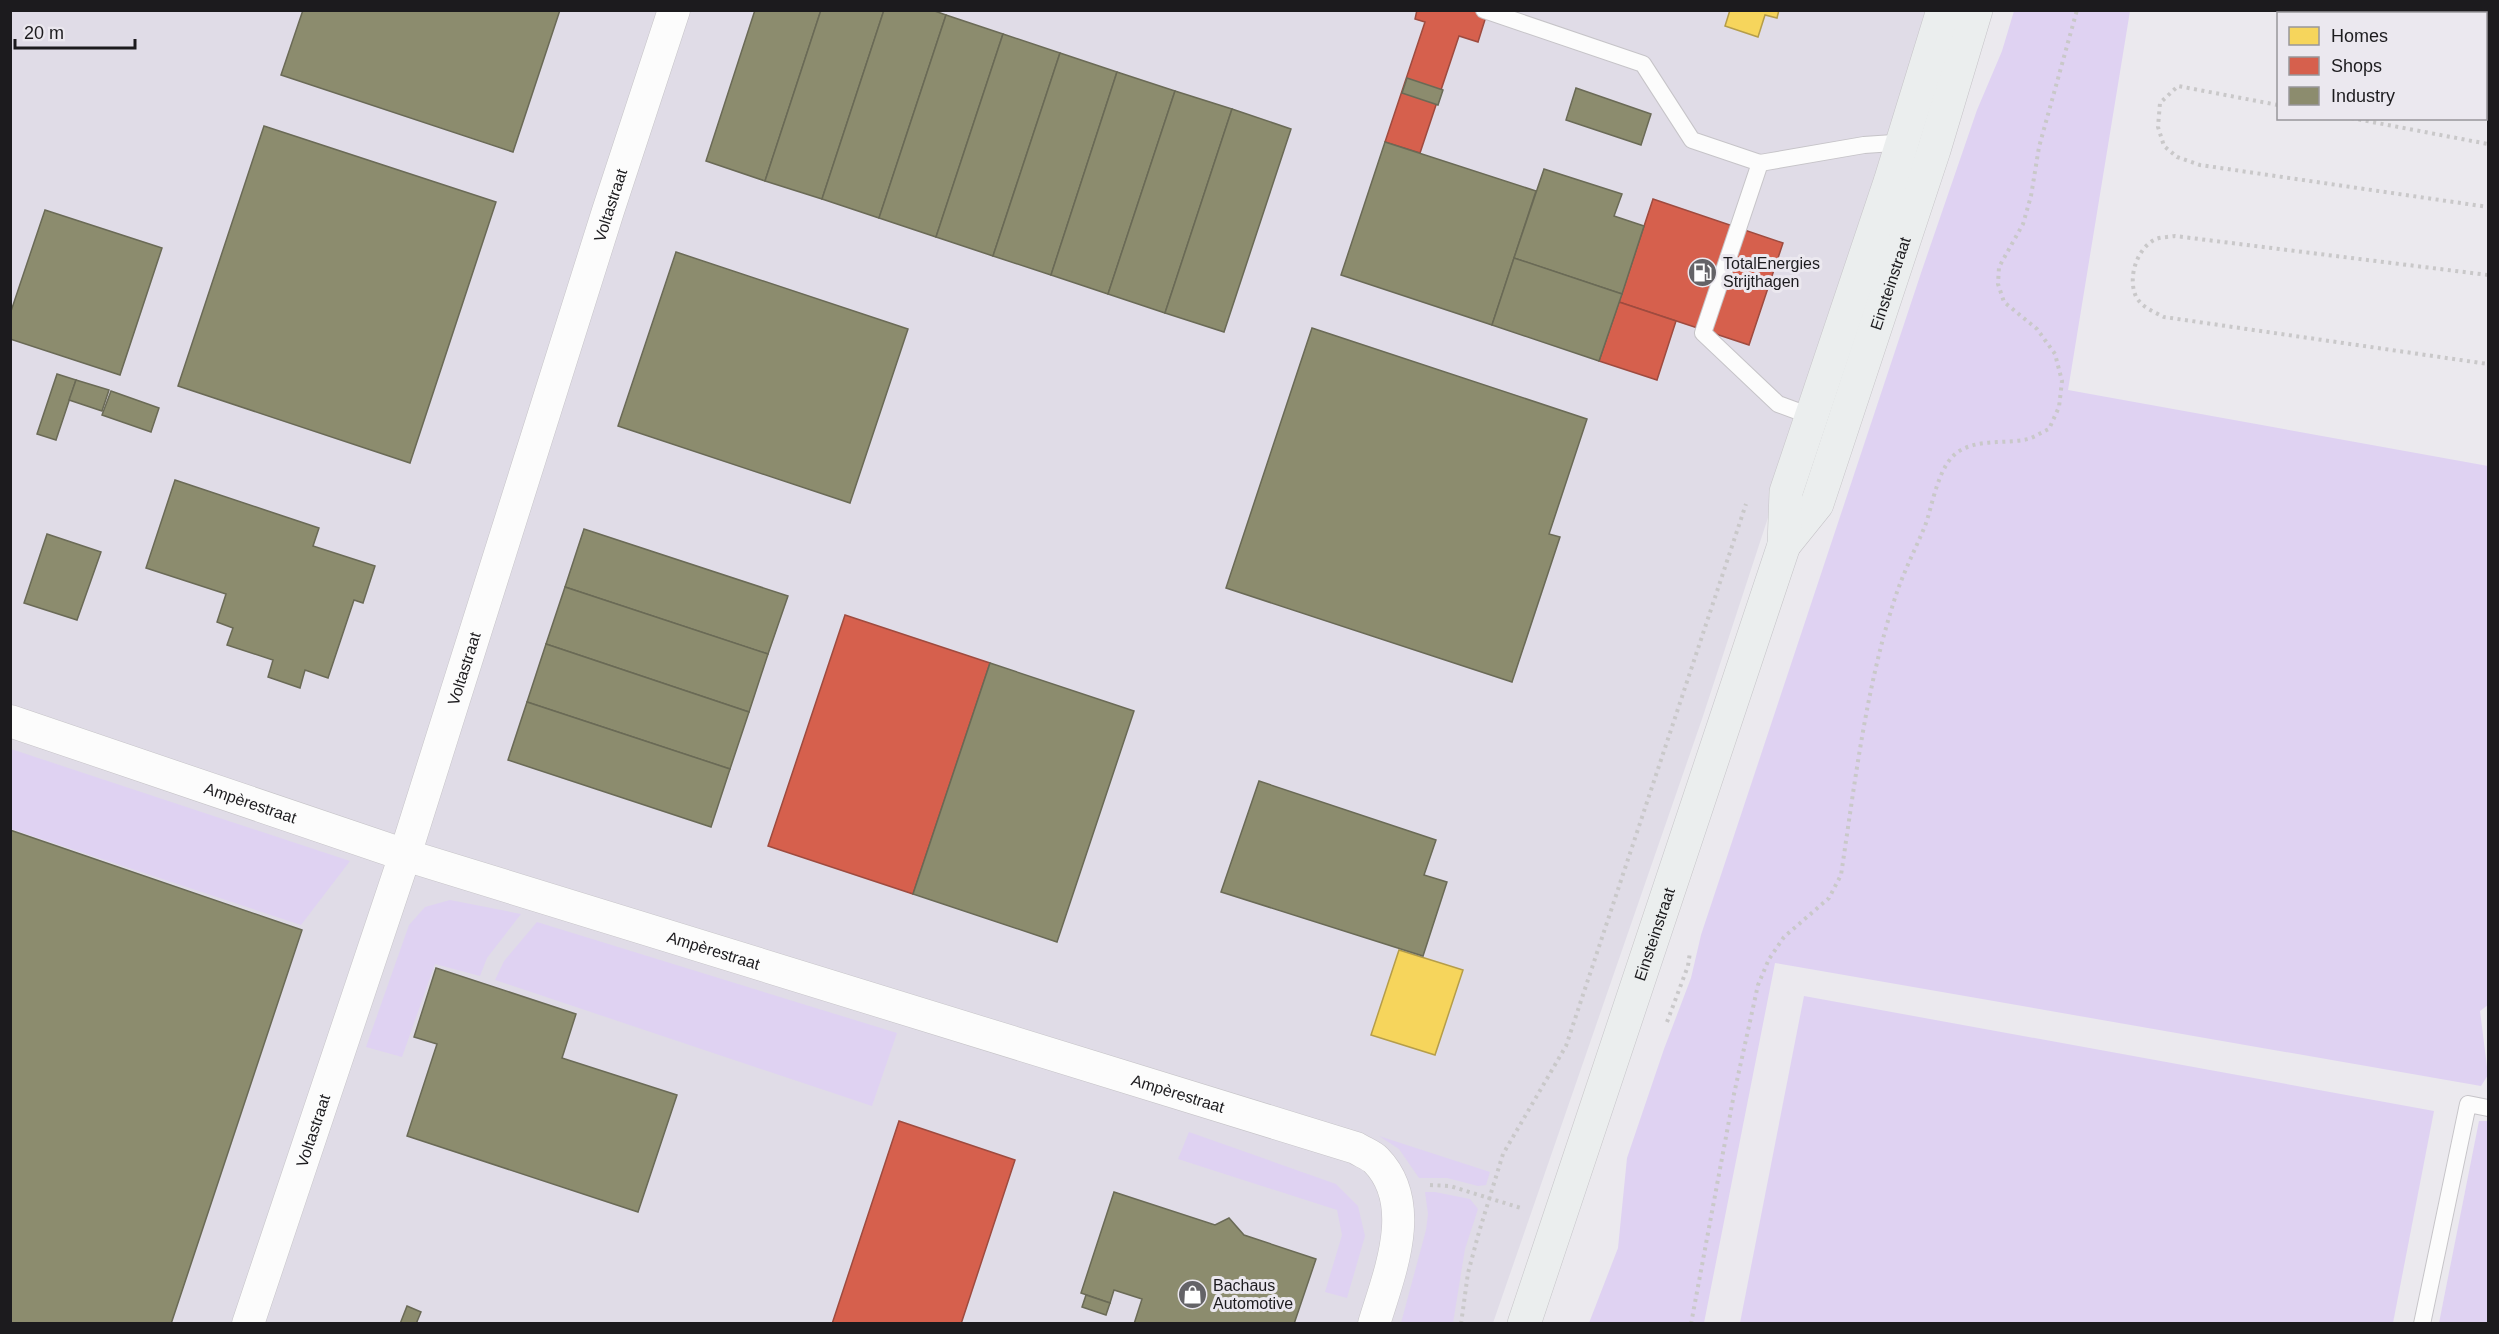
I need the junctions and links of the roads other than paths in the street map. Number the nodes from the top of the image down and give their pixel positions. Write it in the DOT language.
graph roads {
  1 [pos="674,10"];
  2 [pos="1484,10"];
  3 [pos="1944,10"];
  4 [pos="1976,10"];
  5 [pos="1903,140"];
  6 [pos="1934,150"];
  7 [pos="1760,163"];
  8 [pos="1811,416"];
  9 [pos="1842,428"];
  10 [pos="1784,545"];
  11 [pos="10,721"];
  12 [pos="405,855"];
  13 [pos="2488,1108"];
  14 [pos="248,1323"];
  15 [pos="1374,1323"];
  16 [pos="1524,1323"];
  17 [pos="2422,1323"];
  1 -- 12 [label="street, Voltastraat"];
  2 -- 7 [label="lane"];
  3 -- 5 [label="main road, Einsteinstraat"];
  4 -- 6 [label="main road, Einsteinstraat"];
  5 -- 6 [label="lane"];
  5 -- 7 [label="lane"];
  5 -- 8 [label="main road, Einsteinstraat"];
  6 -- 9 [label="main road, Einsteinstraat"];
  7 -- 8 [label="lane"];
  8 -- 9 [label="lane"];
  8 -- 10 [label="main road, Einsteinstraat"];
  9 -- 10 [label="main road, Einsteinstraat"];
  10 -- 16 [label="main road, Einsteinstraat"];
  11 -- 12 [label="street, Ampèrestraat"];
  12 -- 14 [label="street, Voltastraat"];
  12 -- 15 [label="street, Ampèrestraat"];
  13 -- 17 [label="lane"];
}
